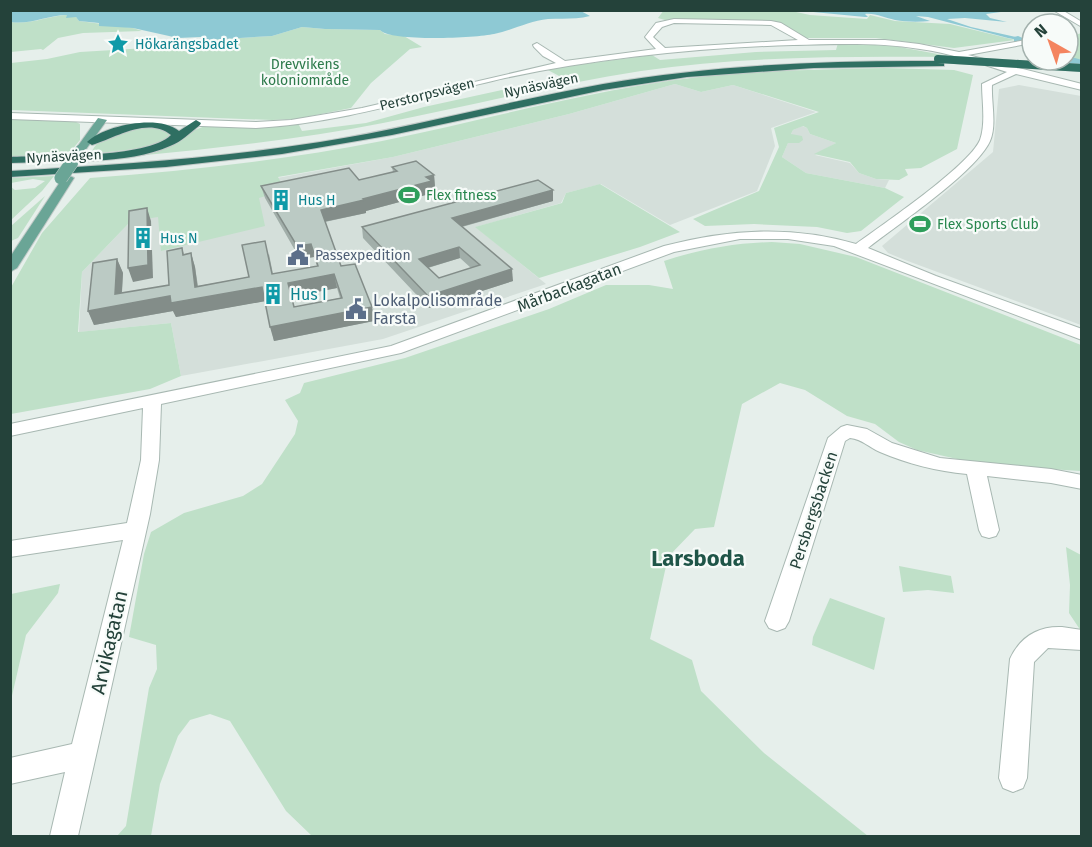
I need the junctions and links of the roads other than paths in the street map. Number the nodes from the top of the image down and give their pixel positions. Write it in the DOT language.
graph roads {
  1 [pos="807,42"];
  2 [pos="1020,43"];
  3 [pos="537,45"];
  4 [pos="663,51"];
  5 [pos="957,54"];
  6 [pos="940,61"];
  7 [pos="564,64"];
  8 [pos="1082,68"];
  9 [pos="1082,72"];
  10 [pos="1019,73"];
  11 [pos="1082,87"];
  12 [pos="10,116"];
  13 [pos="104,120"];
  14 [pos="196,123"];
  15 [pos="177,138"];
  16 [pos="86,147"];
  17 [pos="10,160"];
  18 [pos="10,165"];
  19 [pos="10,174"];
  20 [pos="20,240"];
  21 [pos="858,249"];
  22 [pos="10,255"];
  23 [pos="10,268"];
  24 [pos="1082,334"];
  25 [pos="152,400"];
  26 [pos="48,421"];
  27 [pos="10,423"];
  28 [pos="10,430"];
  29 [pos="976,470"];
  30 [pos="1082,482"];
  31 [pos="989,530"];
  32 [pos="136,531"];
  33 [pos="10,549"];
  34 [pos="777,621"];
  35 [pos="1082,640"];
  36 [pos="83,754"];
  37 [pos="10,771"];
  38 [pos="1014,778"];
  39 [pos="64,837"];
  1 -- 4 [label="street, Perstorpsvägen"];
  1 -- 4 [label="street"];
  1 -- 5 [label="street, Perstorpsvägen"];
  2 -- 5 [label="street"];
  3 -- 7 [label="street"];
  4 -- 7 [label="street, Perstorpsvägen"];
  5 -- 10 [label="street, Perstorpsvägen"];
  6 -- 8 [label="highway, Nynäsvägen, bridge"];
  6 -- 9 [label="highway, Nynäsvägen, bridge"];
  6 -- 18 [label="highway, Nynäsvägen"];
  6 -- 19 [label="highway, Nynäsvägen"];
  7 -- 14 [label="street, Perstorpsvägen"];
  10 -- 11 [label="street, Perstorpsvägen"];
  10 -- 21 [label="street"];
  12 -- 13 [label="street, Perstorpsvägen"];
  13 -- 14 [label="street, Perstorpsvägen"];
  13 -- 16 [label="main road"];
  14 -- 15 [label="highway"];
  15 -- 16 [label="highway"];
  15 -- 17 [label="highway"];
  16 -- 20 [label="main road, bridge"];
  20 -- 22 [label="main road"];
  20 -- 23 [label="main road"];
  21 -- 24 [label="street, Mårbackagatan"];
  21 -- 25 [label="street, Mårbackagatan"];
  25 -- 26 [label="street, Mårbackagatan"];
  25 -- 32 [label="street, Arvikagatan"];
  26 -- 27 [label="street, Mårbackagatan"];
  26 -- 28 [label="street, Mårbackagatan"];
  29 -- 30 [label="street, Persbergsbacken"];
  29 -- 31 [label="street"];
  29 -- 34 [label="street, Persbergsbacken"];
  32 -- 33 [label="street"];
  32 -- 36 [label="street, Arvikagatan"];
  35 -- 38 [label="street"];
  36 -- 37 [label="street"];
  36 -- 39 [label="street, Arvikagatan"];
}
